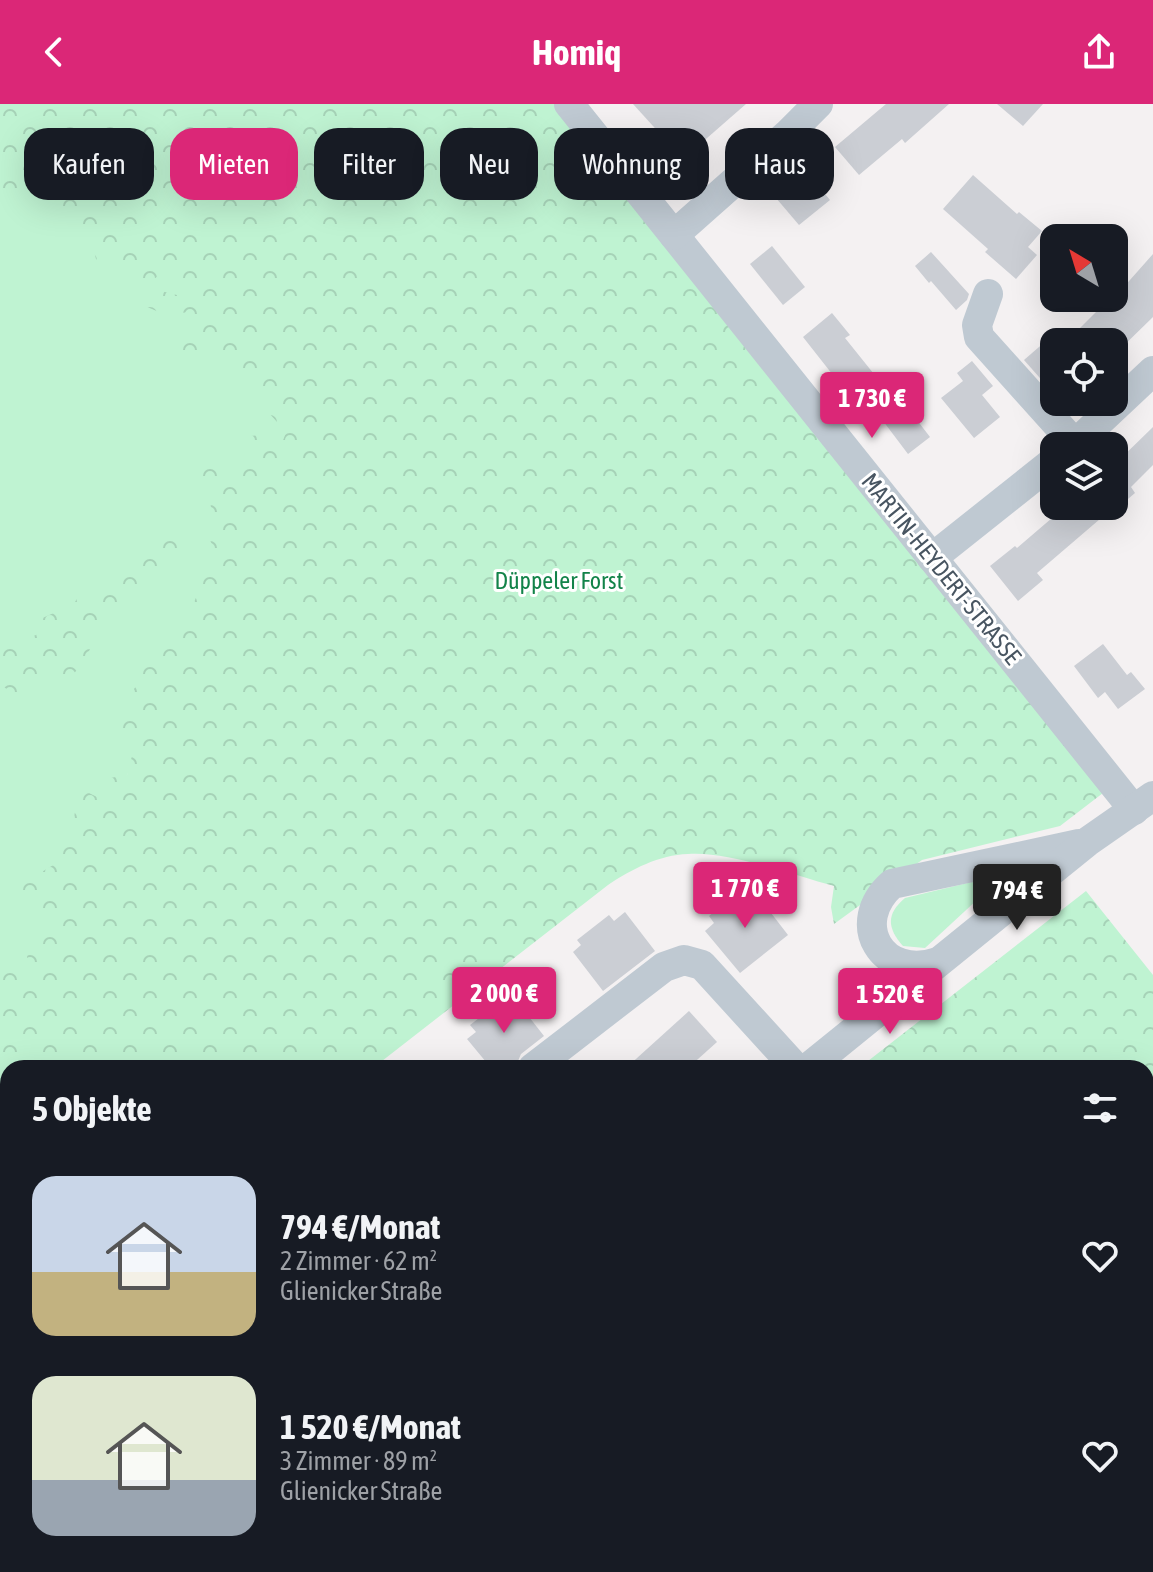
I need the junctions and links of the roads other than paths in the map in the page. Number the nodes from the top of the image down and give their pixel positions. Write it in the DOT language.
graph roads {
  1 [pos="569,104"];
  2 [pos="818,104"];
  3 [pos="674,235"];
  4 [pos="988,294"];
  5 [pos="1153,371"];
  6 [pos="1053,432"];
  7 [pos="1088,432"];
  8 [pos="1040,473"];
  9 [pos="932,558"];
  10 [pos="1146,806"];
  11 [pos="1087,842"];
  12 [pos="938,962"];
  13 [pos="543,1060"];
  14 [pos="789,1060"];
  15 [pos="818,1060"];
  1 -- 3 [label="street, MARTIN-HEYDERT-STRASSE"];
  2 -- 3 [label="street"];
  3 -- 9 [label="street, MARTIN-HEYDERT-STRASSE"];
  4 -- 6 [label="street"];
  5 -- 7 [label="street"];
  8 -- 9 [label="street"];
  9 -- 10 [label="street, MARTIN-HEYDERT-STRASSE"];
  10 -- 11 [label="street"];
  11 -- 12 [label="street"];
  11 -- 12 [label="street"];
  12 -- 15 [label="street"];
  13 -- 14 [label="street"];
}
